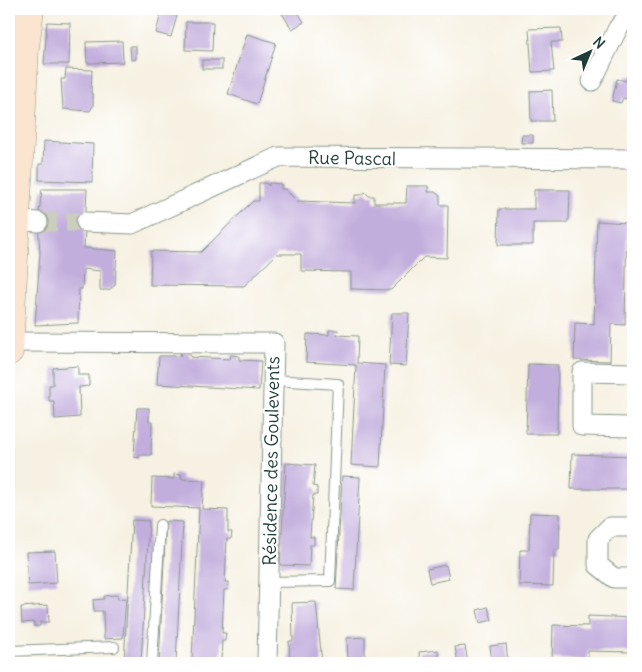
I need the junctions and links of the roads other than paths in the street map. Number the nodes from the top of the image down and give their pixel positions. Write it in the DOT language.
graph roads {
  1 [pos="30,9"];
  2 [pos="633,10"];
  3 [pos="17,45"];
  4 [pos="592,81"];
  5 [pos="633,159"];
  6 [pos="21,221"];
  7 [pos="86,222"];
  8 [pos="10,329"];
  9 [pos="9,351"];
  10 [pos="633,373"];
  11 [pos="273,380"];
  12 [pos="633,427"];
  13 [pos="160,525"];
  14 [pos="633,527"];
  15 [pos="633,578"];
  16 [pos="268,582"];
  17 [pos="114,647"];
  18 [pos="9,651"];
  19 [pos="152,663"];
  20 [pos="267,663"];
  1 -- 3 [label="street"];
  2 -- 4 [label="street"];
  3 -- 6 [label="street"];
  5 -- 7 [label="street, Rue Pascal"];
  6 -- 8 [label="street"];
  8 -- 9 [label="street"];
  8 -- 11 [label="street, Résidence des Goulevents"];
  10 -- 12 [label="street"];
  11 -- 16 [label="street, Résidence des Goulevents"];
  11 -- 16 [label="lane"];
  13 -- 19 [label="lane"];
  14 -- 15 [label="street"];
  16 -- 20 [label="street, Résidence des Goulevents"];
  17 -- 18 [label="lane"];
}
